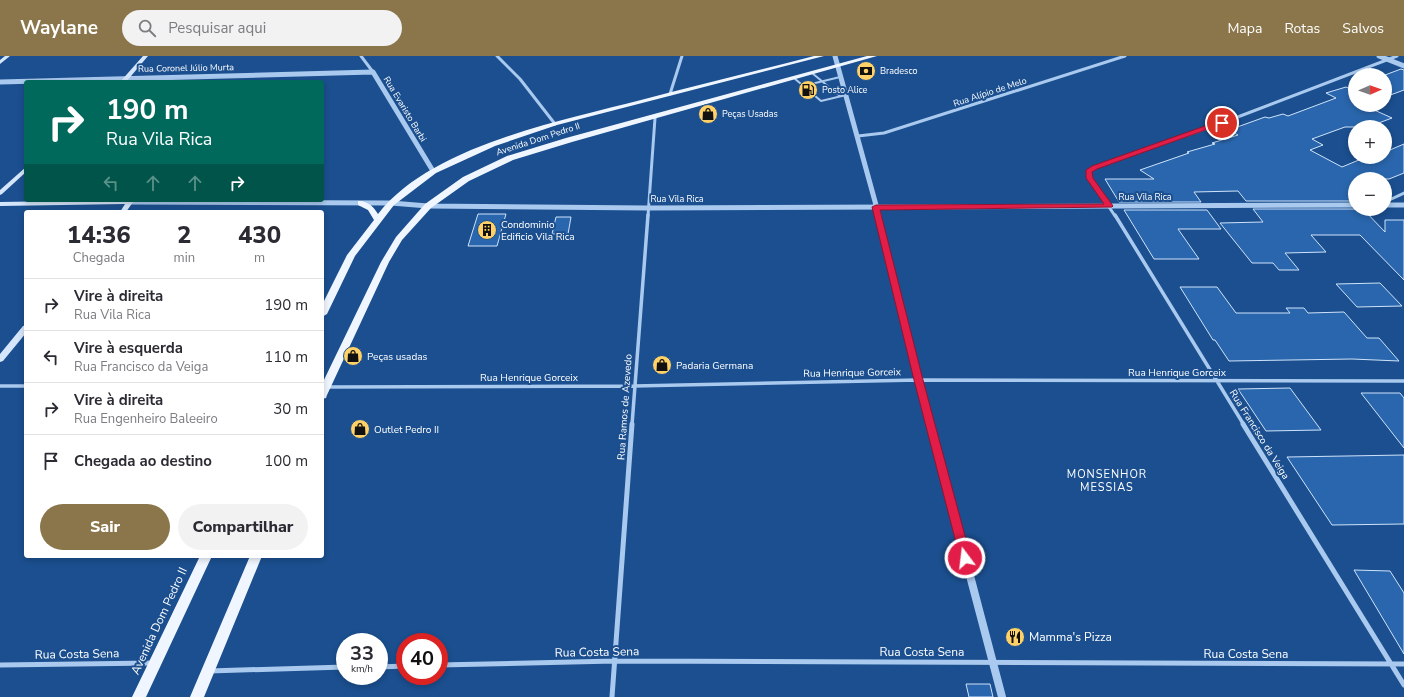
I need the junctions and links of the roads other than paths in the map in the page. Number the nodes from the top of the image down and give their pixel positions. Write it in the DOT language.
graph roads {
  1 [pos="8,56"];
  2 [pos="146,56"];
  3 [pos="361,56"];
  4 [pos="497,56"];
  5 [pos="682,56"];
  6 [pos="821,56"];
  7 [pos="835,56"];
  8 [pos="874,56"];
  9 [pos="1125,56"];
  10 [pos="1379,56"];
  11 [pos="1397,56"];
  12 [pos="1388,59"];
  13 [pos="0,62"];
  14 [pos="836,66"];
  15 [pos="1404,66"];
  16 [pos="373,72"];
  17 [pos="812,73"];
  18 [pos="240,75"];
  19 [pos="128,77"];
  20 [pos="840,77"];
  21 [pos="794,78"];
  22 [pos="51,80"];
  23 [pos="125,80"];
  24 [pos="236,80"];
  25 [pos="24,81"];
  26 [pos="0,82"];
  27 [pos="822,82"];
  28 [pos="804,86"];
  29 [pos="670,94"];
  30 [pos="846,95"];
  31 [pos="840,96"];
  32 [pos="655,118"];
  33 [pos="555,124"];
  34 [pos="858,136"];
  35 [pos="24,171"];
  36 [pos="433,171"];
  37 [pos="0,193"];
  38 [pos="1404,193"];
  39 [pos="1392,199"];
  40 [pos="87,202"];
  41 [pos="130,202"];
  42 [pos="246,202"];
  43 [pos="361,203"];
  44 [pos="391,203"];
  45 [pos="0,204"];
  46 [pos="1348,205"];
  47 [pos="1392,205"];
  48 [pos="1404,205"];
  49 [pos="428,206"];
  50 [pos="1109,206"];
  51 [pos="876,207"];
  52 [pos="648,208"];
  53 [pos="124,210"];
  54 [pos="378,220"];
  55 [pos="324,310"];
  56 [pos="24,330"];
  57 [pos="0,359"];
  58 [pos="918,380"];
  59 [pos="1404,380"];
  60 [pos="1217,381"];
  61 [pos="0,386"];
  62 [pos="24,386"];
  63 [pos="634,386"];
  64 [pos="324,391"];
  65 [pos="205,558"];
  66 [pos="255,558"];
  67 [pos="615,661"];
  68 [pos="155,663"];
  69 [pos="993,663"];
  70 [pos="1404,664"];
  71 [pos="0,665"];
  72 [pos="448,665"];
  73 [pos="1391,665"];
  74 [pos="336,667"];
  75 [pos="208,671"];
  76 [pos="1404,685"];
  77 [pos="138,697"];
  78 [pos="196,697"];
  79 [pos="612,697"];
  80 [pos="1002,697"];
  1 -- 13 [label="main road"];
  2 -- 19 [label="main road"];
  3 -- 16 [label="street, Rua Evaristo Barbi"];
  4 -- 33 [label="street"];
  5 -- 29 [label="street"];
  6 -- 29 [label="main road, Avenida Dom Pedro II"];
  7 -- 14 [label="street"];
  8 -- 14 [label="main road, Avenida Dom Pedro II"];
  9 -- 34 [label="street, Rua Alípio de Melo"];
  10 -- 12 [label="street"];
  11 -- 12 [label="street"];
  12 -- 15 [label="street"];
  12 -- 50 [label="street, Rua Francisco da Veiga"];
  14 -- 17 [label="main road, Avenida Dom Pedro II"];
  14 -- 20 [label="street"];
  16 -- 18 [label="street, Rua Coronel Júlio Murta"];
  16 -- 36 [label="street, Rua Evaristo Barbi"];
  17 -- 21 [label="main road, Avenida Dom Pedro II"];
  17 -- 27 [label="lane"];
  18 -- 19 [label="street, Rua Coronel Júlio Murta"];
  18 -- 24 [label="street"];
  19 -- 22 [label="street, Rua Coronel Júlio Murta"];
  19 -- 23 [label="main road"];
  20 -- 27 [label="lane"];
  20 -- 30 [label="street"];
  21 -- 28 [label="lane"];
  21 -- 32 [label="main road, Avenida Dom Pedro II"];
  25 -- 26 [label="street, Rua Coronel Júlio Murta"];
  27 -- 28 [label="lane"];
  27 -- 31 [label="lane"];
  28 -- 31 [label="lane"];
  29 -- 33 [label="main road, Avenida Dom Pedro II"];
  30 -- 31 [label="lane"];
  30 -- 34 [label="street"];
  32 -- 49 [label="main road, Avenida Dom Pedro II"];
  32 -- 52 [label="street, Rua Ramos de Azevedo"];
  33 -- 36 [label="main road, Avenida Dom Pedro II"];
  34 -- 51 [label="street"];
  35 -- 37 [label="main road"];
  36 -- 44 [label="main road, Avenida Dom Pedro II"];
  38 -- 39 [label="street"];
  40 -- 45 [label="main road, Rua Vila Rica"];
  41 -- 53 [label="main road"];
  42 -- 43 [label="street, Rua Vila Rica"];
  43 -- 44 [label="street, Rua Vila Rica"];
  43 -- 54 [label="main road"];
  44 -- 49 [label="street, Rua Vila Rica"];
  44 -- 54 [label="main road, Avenida Dom Pedro II"];
  46 -- 50 [label="street, Rua Vila Rica"];
  47 -- 48 [label="street"];
  49 -- 52 [label="street, Rua Vila Rica"];
  49 -- 64 [label="main road, Avenida Dom Pedro II"];
  50 -- 51 [label="street, Rua Vila Rica"];
  50 -- 60 [label="street, Rua Francisco da Veiga"];
  51 -- 52 [label="street, Rua Vila Rica"];
  51 -- 58 [label="street"];
  52 -- 63 [label="street, Rua Ramos de Azevedo"];
  54 -- 55 [label="main road, Avenida Dom Pedro II"];
  56 -- 57 [label="main road"];
  58 -- 60 [label="street, Rua Henrique Gorceix"];
  58 -- 63 [label="street, Rua Henrique Gorceix"];
  58 -- 69 [label="street"];
  59 -- 60 [label="street, Rua Henrique Gorceix"];
  60 -- 73 [label="street, Rua Francisco da Veiga"];
  61 -- 62 [label="street"];
  63 -- 64 [label="street, Rua Henrique Gorceix"];
  63 -- 67 [label="street, Rua Ramos de Azevedo"];
  65 -- 68 [label="main road, Avenida Dom Pedro II"];
  66 -- 75 [label="main road"];
  67 -- 69 [label="street, Rua Costa Sena"];
  67 -- 72 [label="street, Rua Costa Sena"];
  67 -- 79 [label="street, Rua Ramos de Azevedo"];
  68 -- 71 [label="street, Rua Costa Sena"];
  68 -- 77 [label="main road, Avenida Dom Pedro II"];
  69 -- 73 [label="street, Rua Costa Sena"];
  69 -- 80 [label="street"];
  70 -- 73 [label="street, Rua Costa Sena"];
  73 -- 76 [label="street, Rua Francisco da Veiga"];
  74 -- 75 [label="street"];
  75 -- 78 [label="main road"];
}
